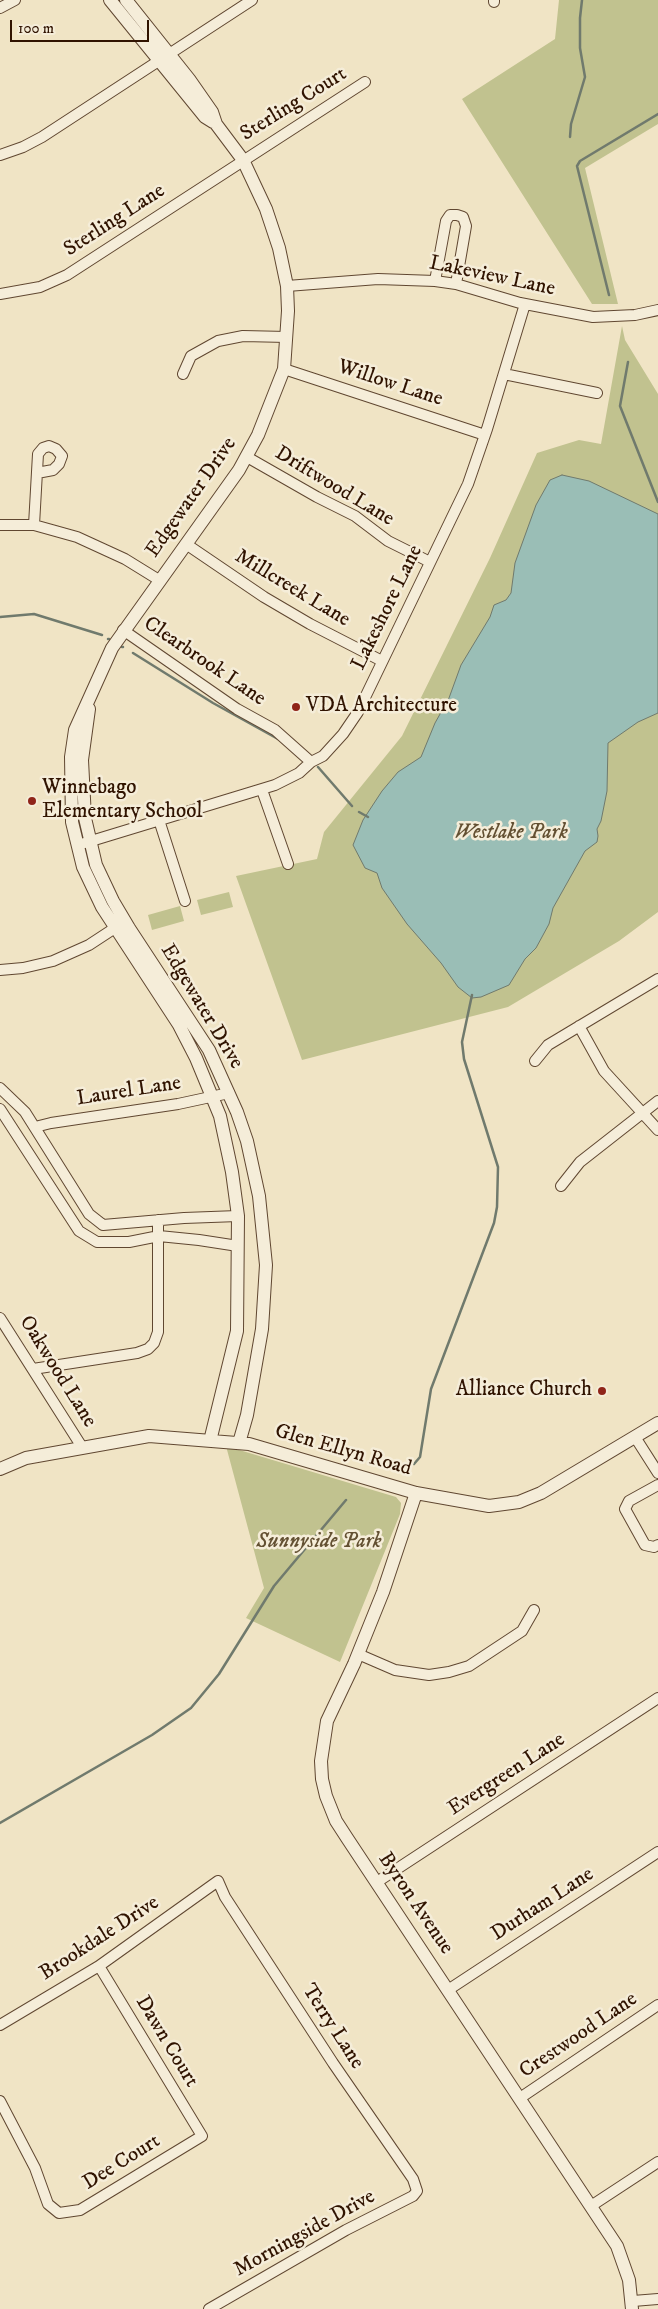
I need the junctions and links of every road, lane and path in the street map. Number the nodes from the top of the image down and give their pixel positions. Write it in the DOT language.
graph roads {
  1 [pos="15,0"];
  2 [pos="110,0"];
  3 [pos="126,0"];
  4 [pos="252,0"];
  5 [pos="0,8"];
  6 [pos="164,58"];
  7 [pos="365,82"];
  8 [pos="0,155"];
  9 [pos="243,160"];
  10 [pos="435,281"];
  11 [pos="456,284"];
  12 [pos="287,286"];
  13 [pos="0,294"];
  14 [pos="525,304"];
  15 [pos="658,310"];
  16 [pos="287,337"];
  17 [pos="284,369"];
  18 [pos="184,374"];
  19 [pos="504,374"];
  20 [pos="598,393"];
  21 [pos="485,435"];
  22 [pos="247,458"];
  23 [pos="37,473"];
  24 [pos="0,525"];
  25 [pos="34,525"];
  26 [pos="186,544"];
  27 [pos="430,562"];
  28 [pos="159,580"];
  29 [pos="123,630"];
  30 [pos="382,661"];
  31 [pos="311,762"];
  32 [pos="262,790"];
  33 [pos="159,820"];
  34 [pos="84,843"];
  35 [pos="288,864"];
  36 [pos="184,901"];
  37 [pos="120,925"];
  38 [pos="0,970"];
  39 [pos="658,978"];
  40 [pos="579,1026"];
  41 [pos="535,1060"];
  42 [pos="0,1088"];
  43 [pos="229,1094"];
  44 [pos="213,1097"];
  45 [pos="658,1101"];
  46 [pos="0,1110"];
  47 [pos="642,1113"];
  48 [pos="35,1127"];
  49 [pos="658,1130"];
  50 [pos="561,1186"];
  51 [pos="238,1216"];
  52 [pos="158,1220"];
  53 [pos="159,1236"];
  54 [pos="238,1246"];
  55 [pos="0,1318"];
  56 [pos="33,1369"];
  57 [pos="658,1423"];
  58 [pos="635,1437"];
  59 [pos="210,1441"];
  60 [pos="239,1443"];
  61 [pos="82,1447"];
  62 [pos="0,1470"];
  63 [pos="658,1473"];
  64 [pos="658,1485"];
  65 [pos="416,1492"];
  66 [pos="658,1545"];
  67 [pos="534,1610"];
  68 [pos="358,1654"];
  69 [pos="658,1698"];
  70 [pos="658,1852"];
  71 [pos="218,1881"];
  72 [pos="377,1882"];
  73 [pos="99,1966"];
  74 [pos="448,1990"];
  75 [pos="658,2005"];
  76 [pos="0,2025"];
  77 [pos="520,2098"];
  78 [pos="0,2101"];
  79 [pos="202,2136"];
  80 [pos="658,2162"];
  81 [pos="417,2191"];
  82 [pos="591,2206"];
  83 [pos="658,2299"];
  84 [pos="632,2305"];
  85 [pos="209,2309"];
  1 -- 5 [label="street"];
  2 -- 6 [label="street, Edgewater Drive"];
  3 -- 6 [label="street, Edgewater Drive"];
  4 -- 6 [label="street"];
  6 -- 8 [label="street"];
  6 -- 9 [label="street, Edgewater Drive"];
  7 -- 9 [label="street, Sterling Court"];
  9 -- 12 [label="street, Edgewater Drive"];
  9 -- 13 [label="street, Sterling Lane"];
  10 -- 11 [label="street, Lakeview Lane"];
  10 -- 11 [label="street"];
  10 -- 12 [label="street, Lakeview Lane"];
  11 -- 14 [label="street, Lakeview Lane"];
  12 -- 16 [label="street, Edgewater Drive"];
  14 -- 15 [label="street, Lakeview Lane"];
  14 -- 19 [label="street, Lakeshore Lane"];
  16 -- 17 [label="street, Edgewater Drive"];
  16 -- 18 [label="street"];
  17 -- 21 [label="street, Willow Lane"];
  17 -- 22 [label="street, Edgewater Drive"];
  19 -- 20 [label="street"];
  19 -- 21 [label="street, Lakeshore Lane"];
  21 -- 27 [label="street, Lakeshore Lane"];
  22 -- 26 [label="street, Edgewater Drive"];
  22 -- 27 [label="street, Driftwood Lane"];
  23 -- 25 [label="street"];
  24 -- 25 [label="street"];
  25 -- 28 [label="street"];
  26 -- 28 [label="street, Edgewater Drive"];
  26 -- 30 [label="street, Millcreek Lane"];
  27 -- 30 [label="street, Lakeshore Lane"];
  28 -- 29 [label="street, Edgewater Drive"];
  29 -- 31 [label="street, Clearbrook Lane"];
  29 -- 34 [label="street, Edgewater Drive"];
  30 -- 31 [label="street, Lakeshore Lane"];
  31 -- 32 [label="street, Lakeshore Lane"];
  32 -- 33 [label="street, Lakeshore Lane"];
  32 -- 35 [label="street"];
  33 -- 34 [label="street, Lakeshore Lane"];
  33 -- 36 [label="street"];
  34 -- 37 [label="street, Edgewater Drive"];
  37 -- 38 [label="street"];
  37 -- 43 [label="street, Edgewater Drive"];
  37 -- 44 [label="street, Edgewater Drive"];
  39 -- 40 [label="street"];
  40 -- 41 [label="street"];
  40 -- 47 [label="street"];
  42 -- 48 [label="street"];
  43 -- 44 [label="street, Laurel Lane"];
  43 -- 60 [label="street, Edgewater Drive"];
  44 -- 48 [label="street, Laurel Lane"];
  44 -- 51 [label="street, Edgewater Drive"];
  45 -- 47 [label="street"];
  46 -- 53 [label="street"];
  47 -- 49 [label="street"];
  47 -- 50 [label="street"];
  48 -- 52 [label="street"];
  51 -- 52 [label="street"];
  51 -- 54 [label="street, Edgewater Drive"];
  52 -- 53 [label="street"];
  53 -- 54 [label="street"];
  53 -- 56 [label="street"];
  54 -- 59 [label="street, Edgewater Drive"];
  55 -- 56 [label="street, Oakwood Lane"];
  56 -- 61 [label="street, Oakwood Lane"];
  57 -- 58 [label="street, Glen Ellyn Road"];
  58 -- 63 [label="street"];
  58 -- 65 [label="street, Glen Ellyn Road"];
  59 -- 60 [label="street, Glen Ellyn Road"];
  59 -- 61 [label="street, Glen Ellyn Road"];
  60 -- 65 [label="street, Glen Ellyn Road"];
  61 -- 62 [label="street, Glen Ellyn Road"];
  64 -- 66 [label="street"];
  65 -- 68 [label="street, Byron Avenue"];
  67 -- 68 [label="street"];
  68 -- 72 [label="street, Byron Avenue"];
  69 -- 72 [label="street, Evergreen Lane"];
  70 -- 74 [label="street, Durham Lane"];
  71 -- 73 [label="street, Brookdale Drive"];
  71 -- 81 [label="street, Terry Lane"];
  72 -- 74 [label="street, Byron Avenue"];
  73 -- 76 [label="street, Brookdale Drive"];
  73 -- 79 [label="street, Dawn Court"];
  74 -- 77 [label="street, Byron Avenue"];
  75 -- 77 [label="street, Crestwood Lane"];
  77 -- 82 [label="street, Byron Avenue"];
  78 -- 79 [label="street, Dee Court"];
  80 -- 82 [label="street"];
  81 -- 85 [label="street, Morningside Drive"];
  82 -- 84 [label="street, Byron Avenue"];
  83 -- 84 [label="street"];
}
